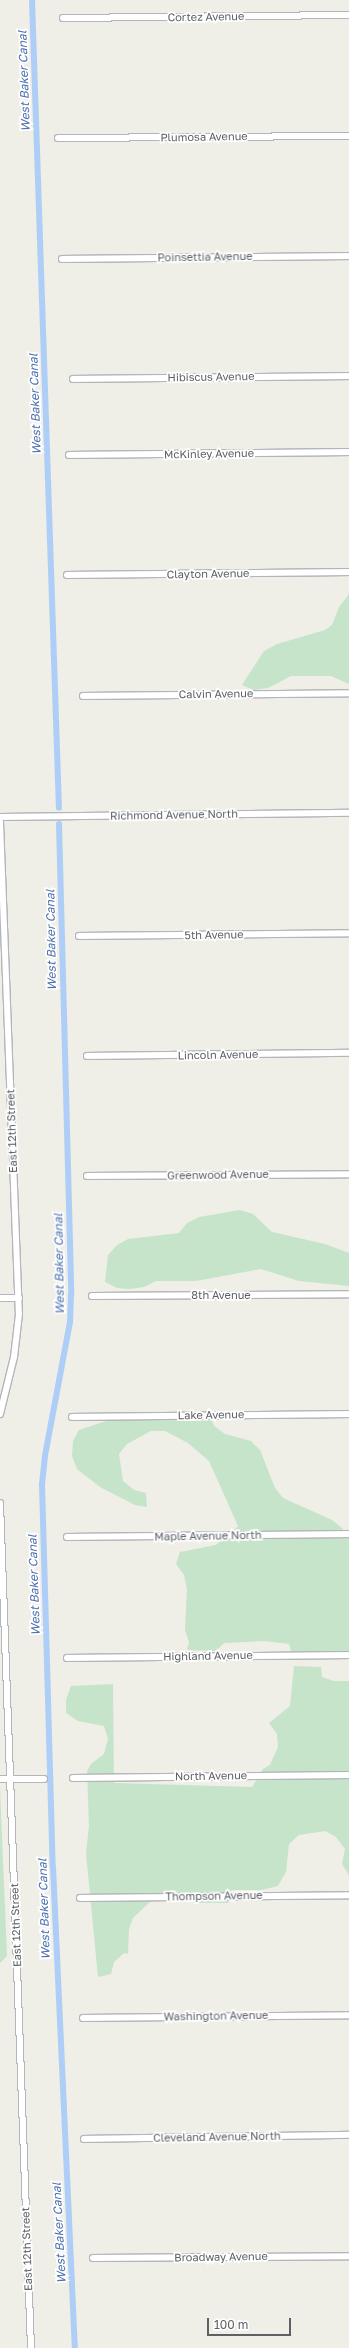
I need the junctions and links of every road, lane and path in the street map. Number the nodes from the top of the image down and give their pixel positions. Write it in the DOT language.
graph roads {
  1 [pos="349,15"];
  2 [pos="63,18"];
  3 [pos="349,136"];
  4 [pos="58,138"];
  5 [pos="349,256"];
  6 [pos="62,259"];
  7 [pos="349,376"];
  8 [pos="74,379"];
  9 [pos="349,452"];
  10 [pos="69,455"];
  11 [pos="349,572"];
  12 [pos="66,575"];
  13 [pos="349,693"];
  14 [pos="83,696"];
  15 [pos="349,813"];
  16 [pos="0,817"];
  17 [pos="0,822"];
  18 [pos="349,933"];
  19 [pos="79,936"];
  20 [pos="349,1053"];
  21 [pos="87,1056"];
  22 [pos="349,1174"];
  23 [pos="86,1176"];
  24 [pos="349,1294"];
  25 [pos="92,1296"];
  26 [pos="0,1298"];
  27 [pos="19,1298"];
  28 [pos="0,1414"];
  29 [pos="349,1414"];
  30 [pos="72,1417"];
  31 [pos="0,1503"];
  32 [pos="349,1534"];
  33 [pos="67,1537"];
  34 [pos="349,1655"];
  35 [pos="67,1658"];
  36 [pos="349,1775"];
  37 [pos="73,1778"];
  38 [pos="11,1779"];
  39 [pos="44,1779"];
  40 [pos="0,1780"];
  41 [pos="349,1895"];
  42 [pos="80,1898"];
  43 [pos="349,2015"];
  44 [pos="82,2018"];
  45 [pos="349,2135"];
  46 [pos="84,2138"];
  47 [pos="349,2256"];
  48 [pos="93,2258"];
  49 [pos="31,2348"];
  1 -- 2 [label="street, Cortez Avenue"];
  3 -- 4 [label="street, Plumosa Avenue"];
  5 -- 6 [label="street, Poinsettia Avenue"];
  7 -- 8 [label="street, Hibiscus Avenue"];
  9 -- 10 [label="street, McKinley Avenue"];
  11 -- 12 [label="street, Clayton Avenue"];
  13 -- 14 [label="street, Calvin Avenue"];
  15 -- 16 [label="street, Richmond Avenue North"];
  17 -- 27 [label="street, East 12th Street"];
  18 -- 19 [label="street, 5th Avenue"];
  20 -- 21 [label="street, Lincoln Avenue"];
  22 -- 23 [label="street, Greenwood Avenue"];
  24 -- 25 [label="street, 8th Avenue"];
  26 -- 27 [label="street"];
  27 -- 28 [label="street, East 12th Street"];
  29 -- 30 [label="street, Lake Avenue"];
  31 -- 38 [label="street, East 12th Street"];
  32 -- 33 [label="street, Maple Avenue North"];
  34 -- 35 [label="street, Highland Avenue"];
  36 -- 37 [label="street, North Avenue"];
  38 -- 39 [label="street"];
  38 -- 40 [label="street"];
  38 -- 49 [label="street, East 12th Street"];
  41 -- 42 [label="street, Thompson Avenue"];
  43 -- 44 [label="street, Washington Avenue"];
  45 -- 46 [label="street, Cleveland Avenue North"];
  47 -- 48 [label="street, Broadway Avenue"];
}
